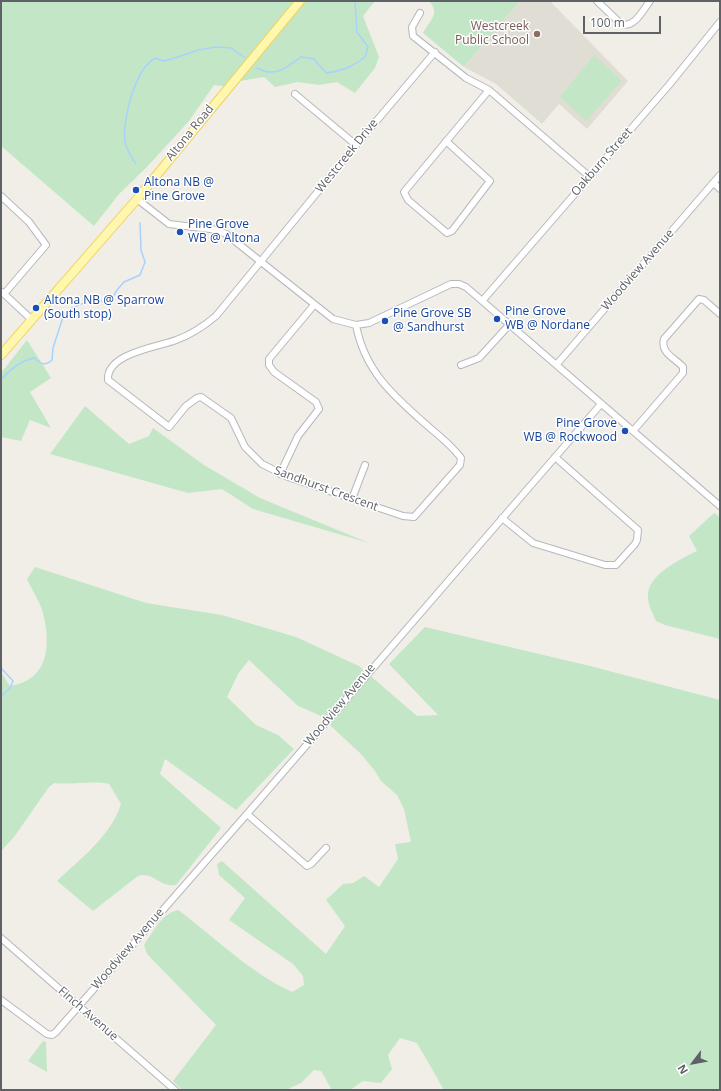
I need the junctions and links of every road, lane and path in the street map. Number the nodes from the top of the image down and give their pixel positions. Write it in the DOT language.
graph roads {
  1 [pos="300,1"];
  2 [pos="596,1"];
  3 [pos="650,1"];
  4 [pos="420,13"];
  5 [pos="720,22"];
  6 [pos="435,52"];
  7 [pos="489,90"];
  8 [pos="295,94"];
  9 [pos="446,141"];
  10 [pos="356,145"];
  11 [pos="720,175"];
  12 [pos="590,177"];
  13 [pos="714,183"];
  14 [pos="720,189"];
  15 [pos="1,196"];
  16 [pos="136,199"];
  17 [pos="261,262"];
  18 [pos="2,292"];
  19 [pos="483,300"];
  20 [pos="314,305"];
  21 [pos="720,314"];
  22 [pos="31,320"];
  23 [pos="510,324"];
  24 [pos="356,325"];
  25 [pos="1,356"];
  26 [pos="556,364"];
  27 [pos="461,365"];
  28 [pos="601,404"];
  29 [pos="633,431"];
  30 [pos="555,457"];
  31 [pos="365,465"];
  32 [pos="280,474"];
  33 [pos="352,499"];
  34 [pos="720,506"];
  35 [pos="502,518"];
  36 [pos="247,814"];
  37 [pos="326,848"];
  38 [pos="1,938"];
  39 [pos="1,1000"];
  40 [pos="78,1005"];
  41 [pos="175,1090"];
  1 -- 16 [label="main road, Altona Road"];
  2 -- 3 [label="street"];
  4 -- 6 [label="street"];
  5 -- 12 [label="street, Oakburn Street"];
  6 -- 7 [label="street"];
  6 -- 10 [label="street, Westcreek Drive"];
  7 -- 9 [label="street"];
  7 -- 12 [label="street"];
  8 -- 10 [label="street"];
  9 -- 9 [label="street"];
  10 -- 17 [label="street, Westcreek Drive"];
  11 -- 13 [label="street, Woodview Avenue"];
  12 -- 19 [label="street, Oakburn Street"];
  13 -- 14 [label="street"];
  13 -- 26 [label="street, Woodview Avenue"];
  15 -- 18 [label="street"];
  16 -- 17 [label="street"];
  16 -- 22 [label="main road, Altona Road"];
  17 -- 20 [label="street"];
  17 -- 32 [label="street, Sandhurst Crescent"];
  18 -- 22 [label="street"];
  19 -- 23 [label="street"];
  19 -- 24 [label="street"];
  20 -- 24 [label="street"];
  20 -- 32 [label="street"];
  21 -- 29 [label="street"];
  22 -- 25 [label="main road, Altona Road"];
  23 -- 26 [label="street"];
  23 -- 27 [label="street"];
  24 -- 33 [label="street, Sandhurst Crescent"];
  26 -- 28 [label="street"];
  28 -- 29 [label="street"];
  28 -- 30 [label="street, Woodview Avenue"];
  29 -- 34 [label="street"];
  30 -- 35 [label="street, Woodview Avenue"];
  30 -- 35 [label="street"];
  31 -- 33 [label="street"];
  32 -- 33 [label="street, Sandhurst Crescent"];
  35 -- 36 [label="street, Woodview Avenue"];
  36 -- 37 [label="street"];
  36 -- 40 [label="street, Woodview Avenue"];
  38 -- 40 [label="street, Finch Avenue"];
  39 -- 40 [label="street, Woodview Avenue"];
  40 -- 41 [label="street, Finch Avenue"];
}
